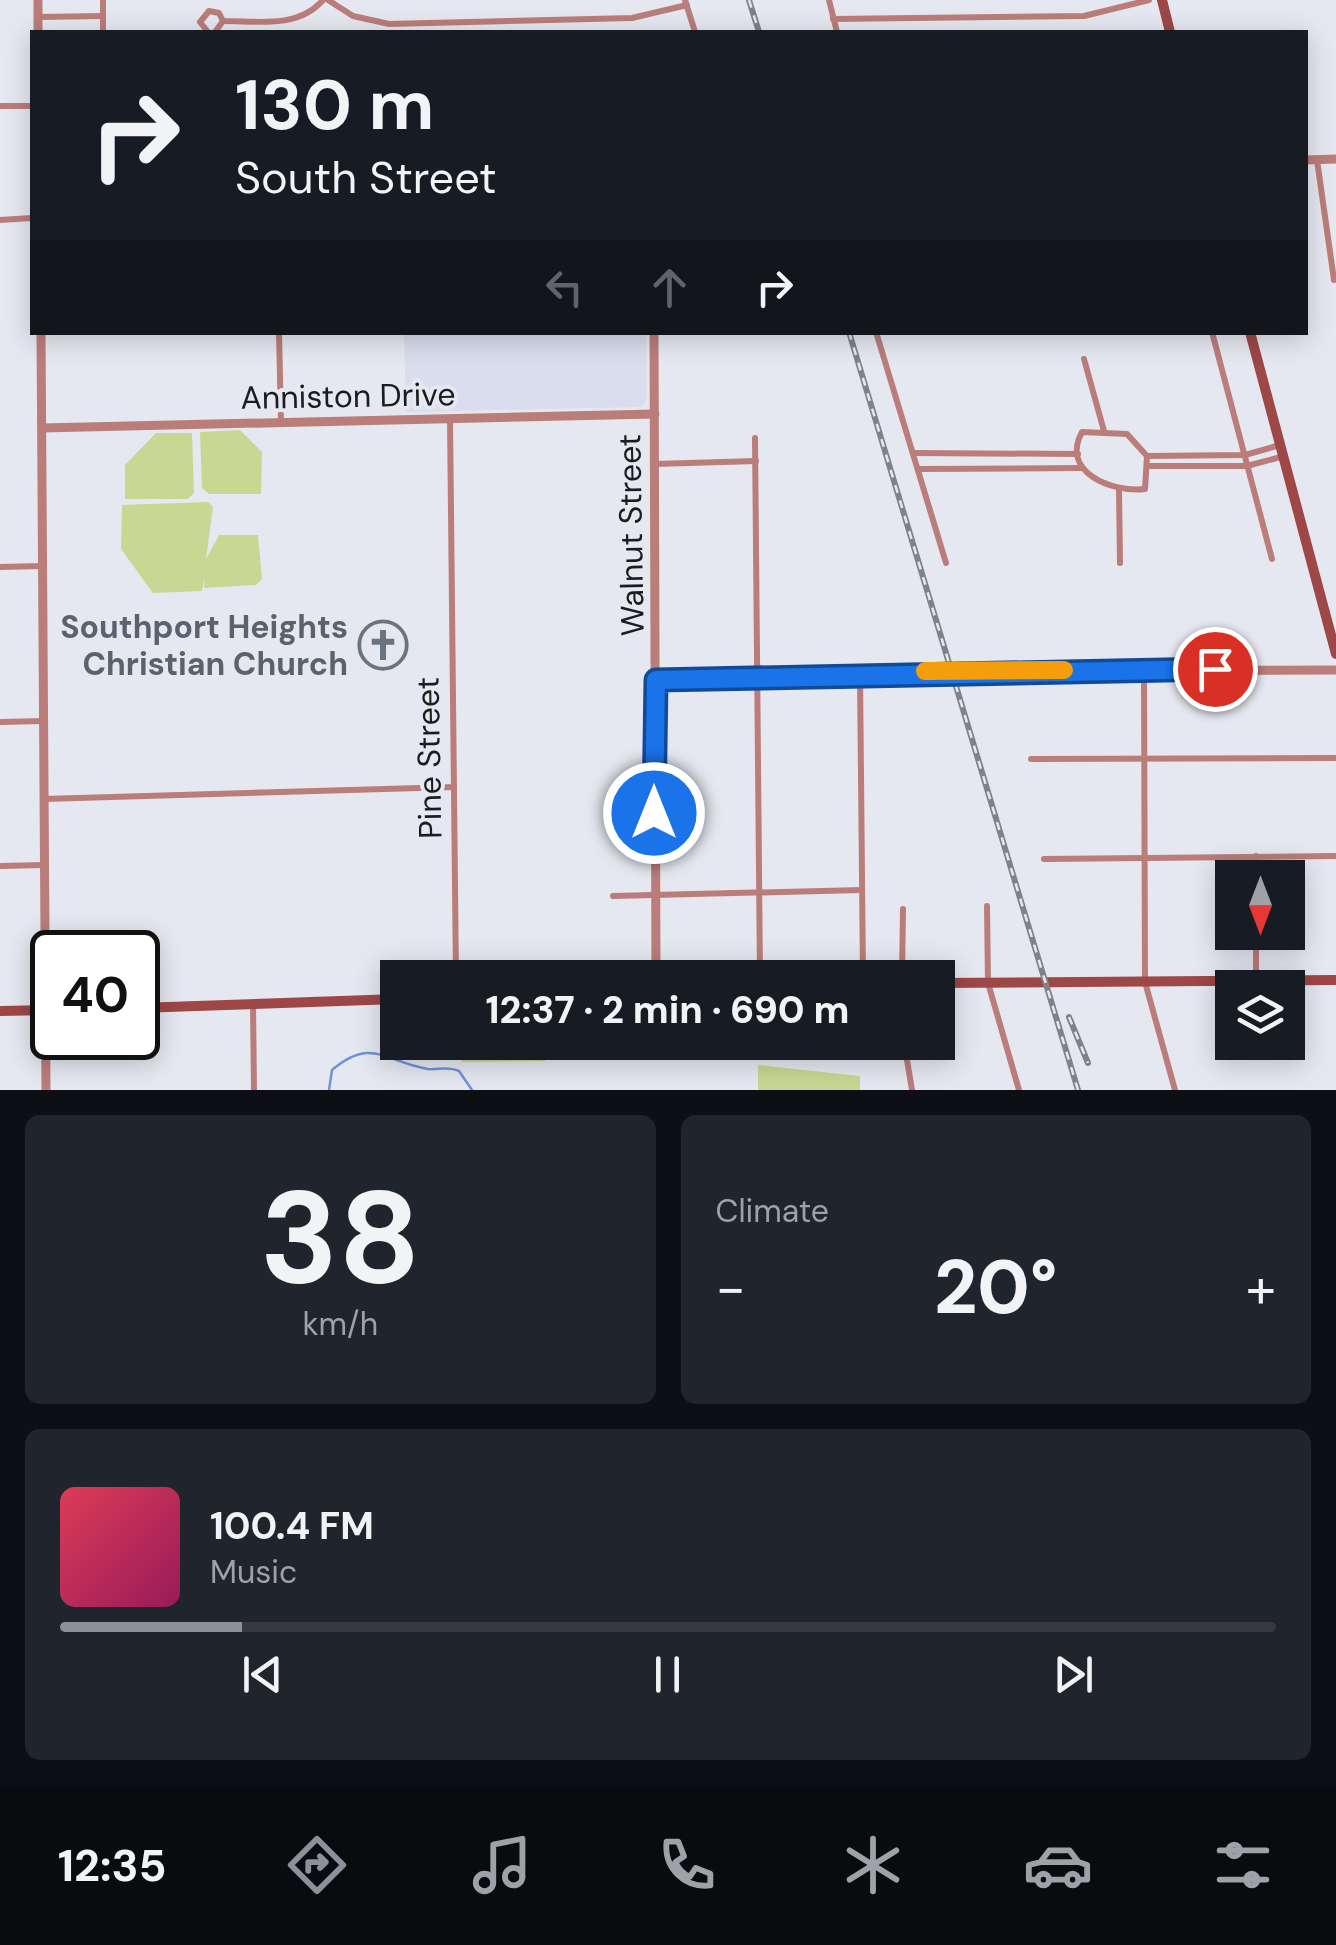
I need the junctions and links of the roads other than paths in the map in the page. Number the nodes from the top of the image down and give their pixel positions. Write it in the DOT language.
graph roads {
  1 [pos="38,0"];
  2 [pos="103,0"];
  3 [pos="325,0"];
  4 [pos="828,0"];
  5 [pos="1149,0"];
  6 [pos="1162,0"];
  7 [pos="686,2"];
  8 [pos="38,16"];
  9 [pos="103,16"];
  10 [pos="834,19"];
  11 [pos="223,21"];
  12 [pos="38,30"];
  13 [pos="103,30"];
  14 [pos="209,30"];
  15 [pos="214,30"];
  16 [pos="694,30"];
  17 [pos="837,30"];
  18 [pos="1170,30"];
  19 [pos="0,106"];
  20 [pos="30,106"];
  21 [pos="1308,160"];
  22 [pos="1317,160"];
  23 [pos="1336,160"];
  24 [pos="30,218"];
  25 [pos="0,220"];
  26 [pos="1334,280"];
  27 [pos="41,335"];
  28 [pos="280,335"];
  29 [pos="654,335"];
  30 [pos="877,335"];
  31 [pos="1213,335"];
  32 [pos="1251,335"];
  33 [pos="1084,359"];
  34 [pos="654,414"];
  35 [pos="450,418"];
  36 [pos="281,422"];
  37 [pos="42,428"];
  38 [pos="1104,431"];
  39 [pos="755,438"];
  40 [pos="1283,450"];
  41 [pos="913,453"];
  42 [pos="1078,454"];
  43 [pos="1245,455"];
  44 [pos="1147,456"];
  45 [pos="756,461"];
  46 [pos="655,464"];
  47 [pos="1148,466"];
  48 [pos="1248,466"];
  49 [pos="1082,468"];
  50 [pos="919,469"];
  51 [pos="1120,490"];
  52 [pos="1272,558"];
  53 [pos="946,562"];
  54 [pos="1120,563"];
  55 [pos="0,566"];
  56 [pos="43,566"];
  57 [pos="1336,654"];
  58 [pos="1144,669"];
  59 [pos="1336,670"];
  60 [pos="860,674"];
  61 [pos="757,677"];
  62 [pos="656,680"];
  63 [pos="44,721"];
  64 [pos="0,722"];
  65 [pos="1336,758"];
  66 [pos="1032,759"];
  67 [pos="1145,759"];
  68 [pos="454,787"];
  69 [pos="44,799"];
  70 [pos="1256,856"];
  71 [pos="1336,856"];
  72 [pos="1145,858"];
  73 [pos="1044,859"];
  74 [pos="1256,860"];
  75 [pos="45,865"];
  76 [pos="0,866"];
  77 [pos="862,890"];
  78 [pos="759,892"];
  79 [pos="612,896"];
  80 [pos="655,896"];
  81 [pos="987,906"];
  82 [pos="903,909"];
  83 [pos="47,930"];
  84 [pos="456,960"];
  85 [pos="656,960"];
  86 [pos="760,960"];
  87 [pos="863,960"];
  88 [pos="902,960"];
  89 [pos="1305,980"];
  90 [pos="1336,980"];
  91 [pos="1215,981"];
  92 [pos="1145,982"];
  93 [pos="955,983"];
  94 [pos="988,983"];
  95 [pos="380,1000"];
  96 [pos="252,1004"];
  97 [pos="160,1007"];
  98 [pos="30,1010"];
  99 [pos="0,1011"];
  100 [pos="47,1060"];
  101 [pos="907,1060"];
  102 [pos="46,1090"];
  103 [pos="254,1090"];
  104 [pos="912,1090"];
  105 [pos="1019,1090"];
  106 [pos="1174,1090"];
  1 -- 8 [label="street"];
  2 -- 9 [label="street"];
  3 -- 7 [label="street"];
  3 -- 11 [label="street"];
  4 -- 10 [label="street"];
  5 -- 10 [label="street"];
  6 -- 18 [label="main road"];
  7 -- 16 [label="street"];
  8 -- 9 [label="street"];
  8 -- 12 [label="street"];
  9 -- 13 [label="street"];
  10 -- 17 [label="street"];
  11 -- 14 [label="street"];
  11 -- 15 [label="street"];
  19 -- 20 [label="street"];
  21 -- 22 [label="street"];
  22 -- 23 [label="street"];
  22 -- 26 [label="street"];
  24 -- 25 [label="street"];
  27 -- 37 [label="street"];
  28 -- 36 [label="street"];
  29 -- 34 [label="street, Walnut Street"];
  30 -- 41 [label="street"];
  31 -- 43 [label="street"];
  32 -- 40 [label="main road"];
  33 -- 38 [label="street"];
  34 -- 35 [label="street, Anniston Drive"];
  34 -- 46 [label="street, Walnut Street"];
  35 -- 36 [label="street, Anniston Drive"];
  35 -- 68 [label="street, Pine Street"];
  36 -- 37 [label="street, Anniston Drive"];
  37 -- 56 [label="street"];
  38 -- 42 [label="street"];
  38 -- 44 [label="street"];
  39 -- 45 [label="street"];
  40 -- 43 [label="street"];
  40 -- 48 [label="street"];
  40 -- 57 [label="main road"];
  41 -- 42 [label="street"];
  41 -- 50 [label="street"];
  42 -- 49 [label="street"];
  43 -- 44 [label="street"];
  43 -- 48 [label="street"];
  44 -- 47 [label="street"];
  45 -- 46 [label="street"];
  45 -- 61 [label="street"];
  46 -- 62 [label="street, Walnut Street"];
  47 -- 48 [label="street"];
  47 -- 51 [label="street"];
  48 -- 52 [label="street"];
  49 -- 50 [label="street"];
  49 -- 51 [label="street"];
  50 -- 53 [label="street"];
  51 -- 54 [label="street"];
  55 -- 56 [label="street"];
  56 -- 63 [label="street"];
  58 -- 59 [label="street"];
  58 -- 60 [label="street"];
  58 -- 67 [label="street"];
  60 -- 61 [label="street"];
  60 -- 77 [label="street"];
  61 -- 62 [label="street"];
  61 -- 78 [label="street"];
  62 -- 80 [label="street, Walnut Street"];
  63 -- 64 [label="street"];
  63 -- 69 [label="street"];
  65 -- 67 [label="street"];
  66 -- 67 [label="street"];
  67 -- 72 [label="street"];
  68 -- 69 [label="street"];
  68 -- 84 [label="street, Pine Street"];
  69 -- 75 [label="street"];
  70 -- 71 [label="street"];
  70 -- 72 [label="street"];
  70 -- 74 [label="street"];
  72 -- 73 [label="street"];
  72 -- 92 [label="street"];
  75 -- 76 [label="street"];
  75 -- 83 [label="street"];
  77 -- 78 [label="street"];
  77 -- 87 [label="street"];
  78 -- 80 [label="street"];
  78 -- 86 [label="street"];
  79 -- 80 [label="street"];
  80 -- 85 [label="street, Walnut Street"];
  81 -- 94 [label="street"];
  82 -- 88 [label="street"];
  89 -- 90 [label="main road"];
  91 -- 92 [label="main road"];
  92 -- 94 [label="main road"];
  92 -- 106 [label="street"];
  93 -- 94 [label="main road"];
  94 -- 105 [label="street"];
  95 -- 96 [label="main road"];
  96 -- 97 [label="main road"];
  96 -- 103 [label="street"];
  98 -- 99 [label="main road"];
  100 -- 102 [label="street"];
  101 -- 104 [label="street"];
}
